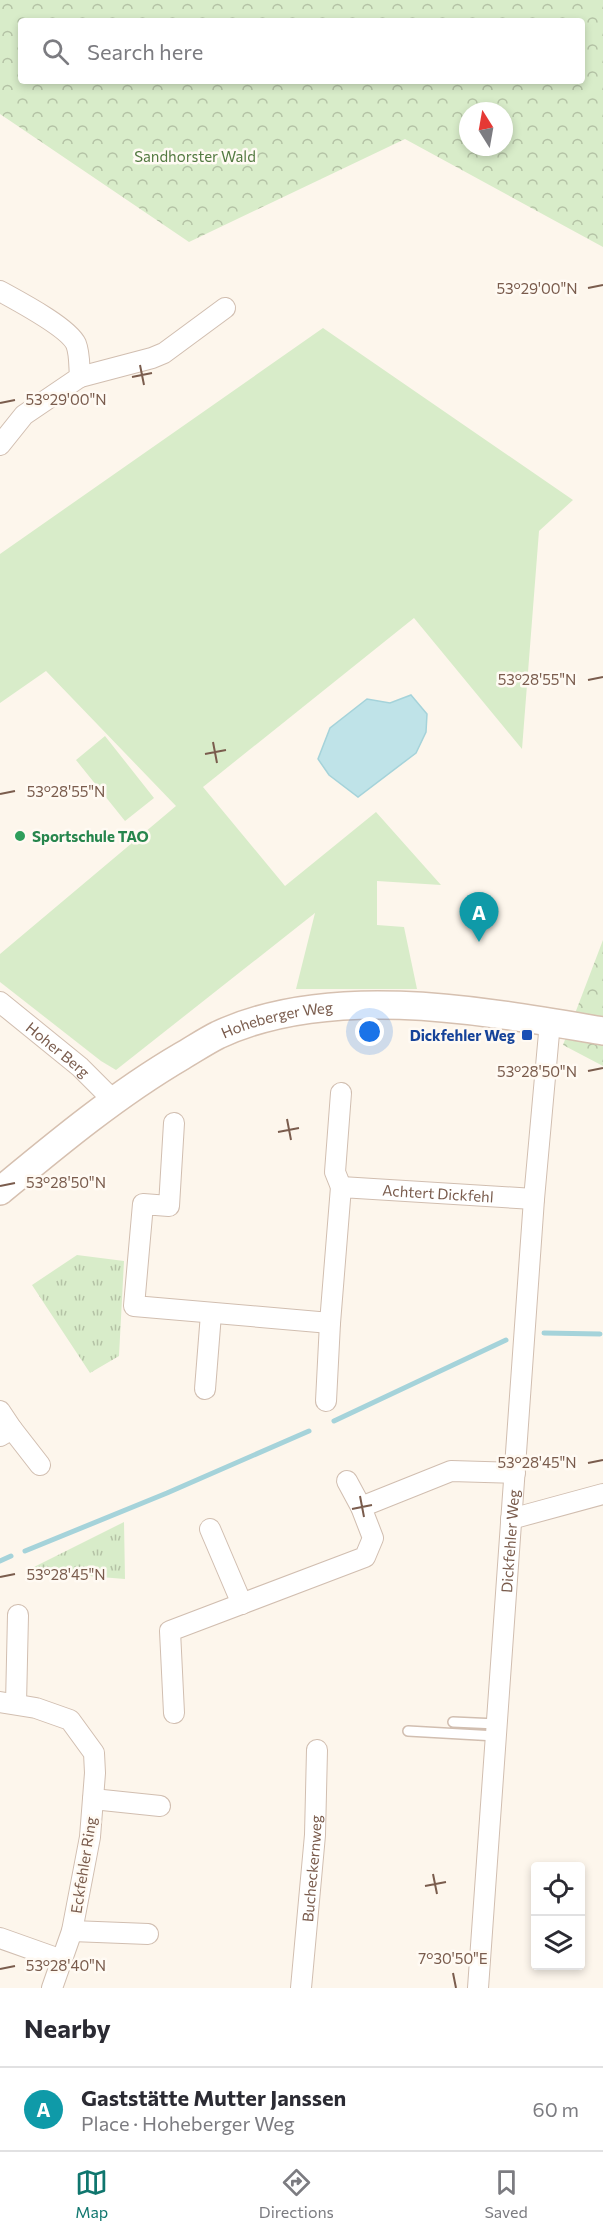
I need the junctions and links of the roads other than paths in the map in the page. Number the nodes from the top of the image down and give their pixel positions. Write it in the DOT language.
graph roads {
  1 [pos="0,291"];
  2 [pos="225,308"];
  3 [pos="80,377"];
  4 [pos="0,445"];
  5 [pos="0,1002"];
  6 [pos="550,1022"];
  7 [pos="603,1031"];
  8 [pos="341,1093"];
  9 [pos="113,1100"];
  10 [pos="174,1123"];
  11 [pos="341,1187"];
  12 [pos="0,1191"];
  13 [pos="534,1199"];
  14 [pos="211,1314"];
  15 [pos="330,1323"];
  16 [pos="205,1389"];
  17 [pos="326,1401"];
  18 [pos="0,1411"];
  19 [pos="6,1432"];
  20 [pos="40,1465"];
  21 [pos="515,1473"];
  22 [pos="347,1481"];
  23 [pos="603,1494"];
  24 [pos="361,1508"];
  25 [pos="511,1519"];
  26 [pos="210,1529"];
  27 [pos="242,1604"];
  28 [pos="18,1615"];
  29 [pos="8,1703"];
  30 [pos="174,1713"];
  31 [pos="453,1722"];
  32 [pos="496,1730"];
  33 [pos="408,1731"];
  34 [pos="317,1750"];
  35 [pos="93,1800"];
  36 [pos="160,1806"];
  37 [pos="72,1931"];
  38 [pos="148,1934"];
  39 [pos="0,1938"];
  40 [pos="62,1960"];
  41 [pos="52,1988"];
  42 [pos="301,1988"];
  43 [pos="478,1988"];
  1 -- 3 [label="street"];
  2 -- 3 [label="street"];
  3 -- 4 [label="street"];
  5 -- 9 [label="street, Hoher Berg"];
  6 -- 7 [label="street, Hoheberger Weg"];
  6 -- 9 [label="street, Hoheberger Weg"];
  6 -- 13 [label="street, Dickfehler Weg"];
  8 -- 11 [label="street"];
  9 -- 12 [label="street, Hoheberger Weg"];
  10 -- 14 [label="street"];
  11 -- 13 [label="street, Achtert Dickfehl"];
  11 -- 15 [label="street"];
  13 -- 21 [label="street, Dickfehler Weg"];
  14 -- 15 [label="street"];
  14 -- 16 [label="street"];
  15 -- 17 [label="street"];
  18 -- 19 [label="street"];
  19 -- 20 [label="street"];
  21 -- 24 [label="street"];
  21 -- 25 [label="street, Dickfehler Weg"];
  22 -- 24 [label="street"];
  23 -- 25 [label="street"];
  24 -- 27 [label="street"];
  25 -- 32 [label="street, Dickfehler Weg"];
  26 -- 27 [label="street"];
  27 -- 30 [label="street"];
  28 -- 29 [label="street, Eckfehler Ring"];
  29 -- 35 [label="street, Eckfehler Ring"];
  31 -- 32 [label="lane"];
  32 -- 33 [label="lane"];
  32 -- 43 [label="street, Dickfehler Weg"];
  34 -- 42 [label="street, Bucheckernweg"];
  35 -- 36 [label="street, Eckfehler Ring"];
  35 -- 37 [label="street, Eckfehler Ring"];
  37 -- 38 [label="street, Eckfehler Ring"];
  37 -- 40 [label="street, Eckfehler Ring"];
  39 -- 40 [label="street"];
  40 -- 41 [label="street, Eckfehler Ring"];
}
